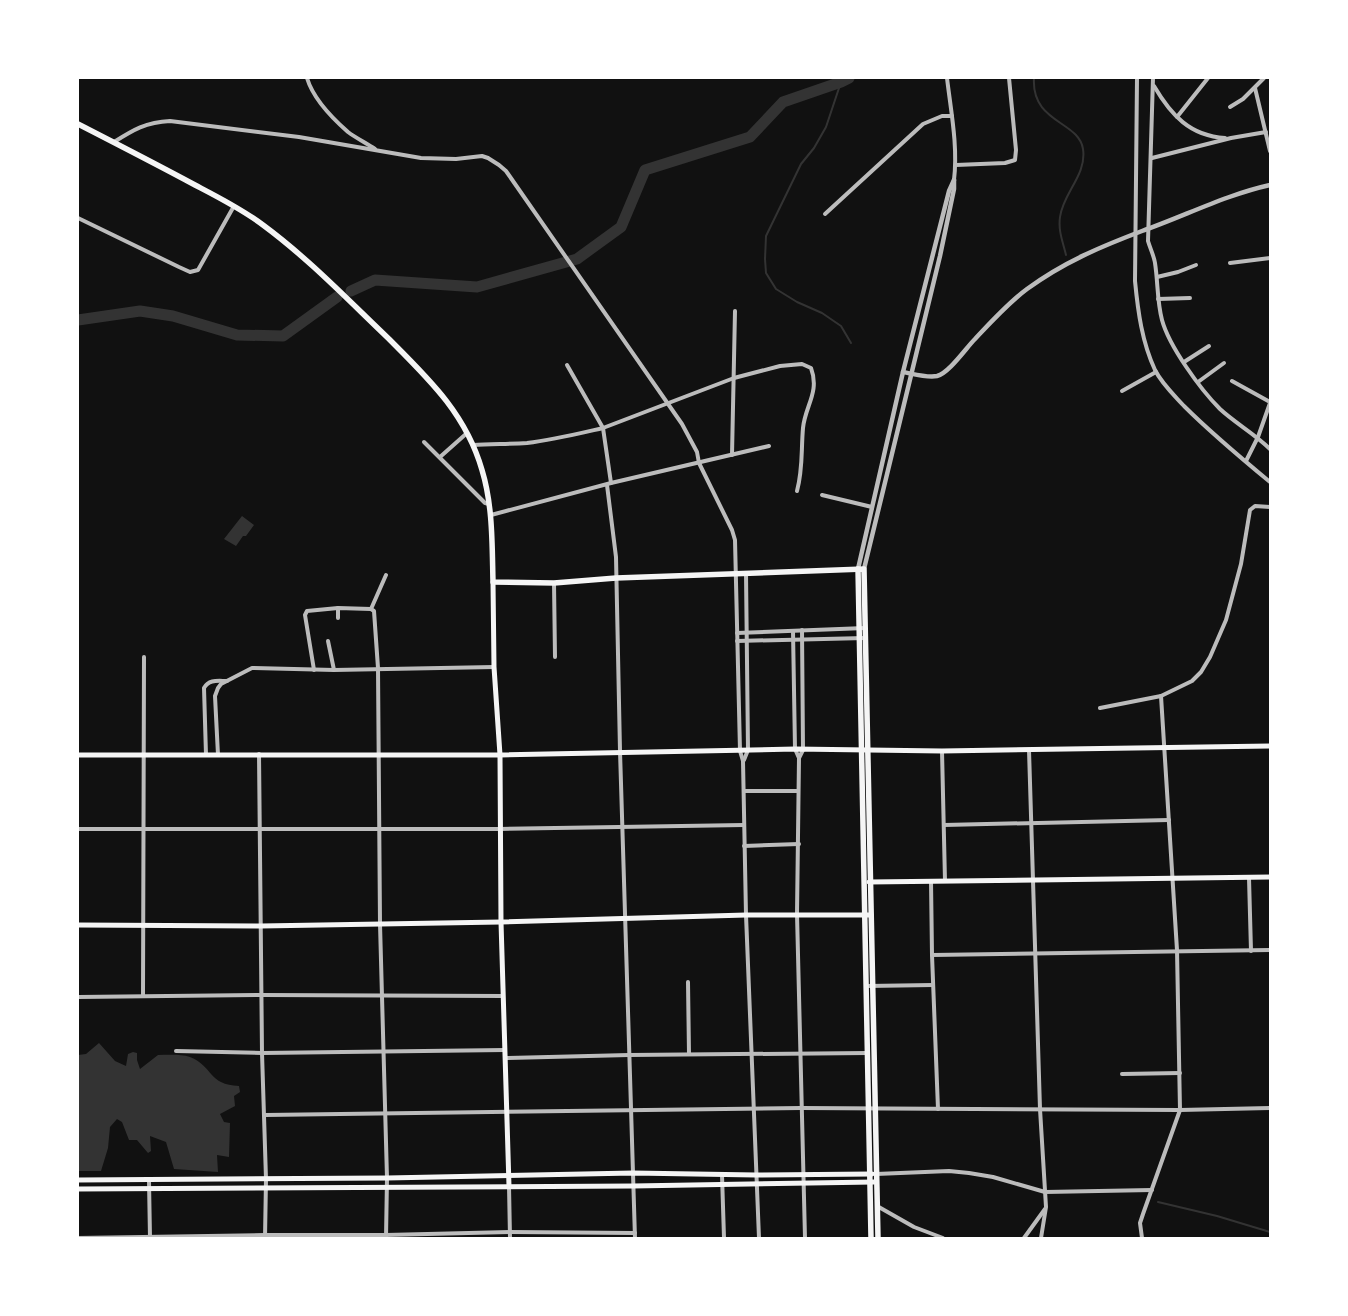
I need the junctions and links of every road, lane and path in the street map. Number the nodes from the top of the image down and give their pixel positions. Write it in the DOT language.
graph roads {
  1 [pos="307,78"];
  2 [pos="947,78"];
  3 [pos="1009,78"];
  4 [pos="1137,78"];
  5 [pos="1153,78"];
  6 [pos="1208,78"];
  7 [pos="1264,78"];
  8 [pos="1153,84"];
  9 [pos="1255,88"];
  10 [pos="1230,107"];
  11 [pos="952,116"];
  12 [pos="1177,117"];
  13 [pos="78,124"];
  14 [pos="1266,132"];
  15 [pos="1231,138"];
  16 [pos="114,142"];
  17 [pos="377,150"];
  18 [pos="1270,150"];
  19 [pos="1152,158"];
  20 [pos="956,164"];
  21 [pos="954,180"];
  22 [pos="1270,185"];
  23 [pos="234,206"];
  24 [pos="825,214"];
  25 [pos="78,218"];
  26 [pos="1148,228"];
  27 [pos="1136,233"];
  28 [pos="934,254"];
  29 [pos="940,256"];
  30 [pos="1270,258"];
  31 [pos="1230,263"];
  32 [pos="1196,265"];
  33 [pos="1156,277"];
  34 [pos="928,278"];
  35 [pos="934,279"];
  36 [pos="1190,298"];
  37 [pos="1158,300"];
  38 [pos="735,311"];
  39 [pos="916,320"];
  40 [pos="924,321"];
  41 [pos="1209,346"];
  42 [pos="1184,362"];
  43 [pos="1224,363"];
  44 [pos="567,365"];
  45 [pos="903,372"];
  46 [pos="1156,372"];
  47 [pos="911,373"];
  48 [pos="734,378"];
  49 [pos="1232,381"];
  50 [pos="1198,382"];
  51 [pos="1122,391"];
  52 [pos="668,403"];
  53 [pos="1270,403"];
  54 [pos="603,428"];
  55 [pos="467,433"];
  56 [pos="1258,437"];
  57 [pos="424,442"];
  58 [pos="472,445"];
  59 [pos="770,446"];
  60 [pos="1270,449"];
  61 [pos="732,455"];
  62 [pos="440,456"];
  63 [pos="884,456"];
  64 [pos="890,457"];
  65 [pos="1246,461"];
  66 [pos="699,464"];
  67 [pos="1270,482"];
  68 [pos="609,484"];
  69 [pos="797,491"];
  70 [pos="822,495"];
  71 [pos="489,504"];
  72 [pos="872,507"];
  73 [pos="1270,507"];
  74 [pos="490,515"];
  75 [pos="868,523"];
  76 [pos="874,525"];
  77 [pos="861,569"];
  78 [pos="736,573"];
  79 [pos="746,573"];
  80 [pos="386,575"];
  81 [pos="616,578"];
  82 [pos="493,582"];
  83 [pos="554,583"];
  84 [pos="338,608"];
  85 [pos="372,609"];
  86 [pos="338,618"];
  87 [pos="861,628"];
  88 [pos="802,630"];
  89 [pos="793,631"];
  90 [pos="747,632"];
  91 [pos="737,633"];
  92 [pos="862,638"];
  93 [pos="793,640"];
  94 [pos="802,640"];
  95 [pos="328,641"];
  96 [pos="737,641"];
  97 [pos="747,641"];
  98 [pos="144,657"];
  99 [pos="555,657"];
  100 [pos="494,667"];
  101 [pos="378,668"];
  102 [pos="314,670"];
  103 [pos="334,670"];
  104 [pos="227,681"];
  105 [pos="1161,696"];
  106 [pos="1100,708"];
  107 [pos="1270,746"];
  108 [pos="1164,748"];
  109 [pos="795,749"];
  110 [pos="748,750"];
  111 [pos="803,750"];
  112 [pos="864,750"];
  113 [pos="1029,750"];
  114 [pos="620,751"];
  115 [pos="740,751"];
  116 [pos="942,751"];
  117 [pos="259,754"];
  118 [pos="78,755"];
  119 [pos="206,755"];
  120 [pos="218,755"];
  121 [pos="379,755"];
  122 [pos="500,755"];
  123 [pos="144,756"];
  124 [pos="799,758"];
  125 [pos="744,761"];
  126 [pos="744,791"];
  127 [pos="798,791"];
  128 [pos="1169,820"];
  129 [pos="1032,824"];
  130 [pos="744,825"];
  131 [pos="944,825"];
  132 [pos="623,826"];
  133 [pos="143,829"];
  134 [pos="379,829"];
  135 [pos="500,829"];
  136 [pos="78,830"];
  137 [pos="260,830"];
  138 [pos="799,844"];
  139 [pos="744,846"];
  140 [pos="1270,877"];
  141 [pos="1249,878"];
  142 [pos="1173,879"];
  143 [pos="1033,880"];
  144 [pos="930,881"];
  145 [pos="945,881"];
  146 [pos="867,882"];
  147 [pos="746,914"];
  148 [pos="798,914"];
  149 [pos="868,915"];
  150 [pos="625,918"];
  151 [pos="501,922"];
  152 [pos="380,924"];
  153 [pos="78,925"];
  154 [pos="142,926"];
  155 [pos="261,926"];
  156 [pos="1177,950"];
  157 [pos="1270,950"];
  158 [pos="1251,951"];
  159 [pos="1036,952"];
  160 [pos="932,954"];
  161 [pos="688,982"];
  162 [pos="933,985"];
  163 [pos="870,986"];
  164 [pos="263,995"];
  165 [pos="78,996"];
  166 [pos="143,996"];
  167 [pos="382,996"];
  168 [pos="503,996"];
  169 [pos="505,1050"];
  170 [pos="176,1051"];
  171 [pos="383,1052"];
  172 [pos="262,1053"];
  173 [pos="867,1053"];
  174 [pos="874,1053"];
  175 [pos="689,1054"];
  176 [pos="752,1054"];
  177 [pos="801,1054"];
  178 [pos="629,1055"];
  179 [pos="505,1058"];
  180 [pos="1180,1073"];
  181 [pos="1122,1074"];
  182 [pos="801,1108"];
  183 [pos="872,1108"];
  184 [pos="1270,1108"];
  185 [pos="938,1109"];
  186 [pos="1040,1109"];
  187 [pos="754,1110"];
  188 [pos="1180,1110"];
  189 [pos="630,1111"];
  190 [pos="507,1112"];
  191 [pos="384,1114"];
  192 [pos="265,1115"];
  193 [pos="633,1173"];
  194 [pos="722,1174"];
  195 [pos="874,1174"];
  196 [pos="756,1175"];
  197 [pos="803,1175"];
  198 [pos="508,1176"];
  199 [pos="386,1178"];
  200 [pos="266,1179"];
  201 [pos="78,1180"];
  202 [pos="149,1181"];
  203 [pos="874,1182"];
  204 [pos="757,1183"];
  205 [pos="803,1183"];
  206 [pos="722,1184"];
  207 [pos="509,1186"];
  208 [pos="633,1186"];
  209 [pos="386,1187"];
  210 [pos="266,1188"];
  211 [pos="78,1189"];
  212 [pos="149,1189"];
  213 [pos="1152,1190"];
  214 [pos="1045,1192"];
  215 [pos="877,1206"];
  216 [pos="1046,1207"];
  217 [pos="510,1232"];
  218 [pos="447,1233"];
  219 [pos="635,1233"];
  220 [pos="264,1237"];
  221 [pos="329,1237"];
  222 [pos="386,1237"];
  223 [pos="78,1238"];
  224 [pos="150,1238"];
  225 [pos="447,1238"];
  226 [pos="510,1238"];
  227 [pos="635,1238"];
  228 [pos="724,1238"];
  229 [pos="759,1238"];
  230 [pos="805,1238"];
  231 [pos="871,1238"];
  232 [pos="878,1238"];
  233 [pos="943,1238"];
  234 [pos="1024,1238"];
  235 [pos="1041,1238"];
  236 [pos="1142,1238"];
  1 -- 17 [label="street"];
  2 -- 11 [label="street"];
  3 -- 20 [label="street"];
  4 -- 27 [label="street"];
  5 -- 8 [label="street"];
  6 -- 12 [label="street"];
  7 -- 9 [label="street"];
  8 -- 12 [label="street"];
  8 -- 19 [label="street"];
  9 -- 10 [label="street"];
  9 -- 14 [label="street"];
  11 -- 20 [label="street"];
  11 -- 24 [label="street"];
  12 -- 15 [label="street"];
  13 -- 16 [label="main road"];
  14 -- 15 [label="street"];
  14 -- 18 [label="street"];
  15 -- 19 [label="street"];
  16 -- 17 [label="street"];
  16 -- 23 [label="main road"];
  17 -- 52 [label="street"];
  19 -- 26 [label="street"];
  20 -- 21 [label="street"];
  21 -- 28 [label="street"];
  21 -- 29 [label="street"];
  22 -- 26 [label="street"];
  23 -- 25 [label="street"];
  23 -- 55 [label="main road"];
  26 -- 27 [label="street"];
  26 -- 33 [label="street"];
  27 -- 46 [label="street"];
  27 -- 47 [label="street"];
  28 -- 29 [label="street"];
  28 -- 34 [label="street"];
  29 -- 35 [label="street"];
  30 -- 31 [label="street"];
  32 -- 33 [label="street"];
  33 -- 37 [label="street"];
  34 -- 35 [label="street"];
  34 -- 39 [label="street"];
  35 -- 40 [label="street"];
  36 -- 37 [label="street"];
  37 -- 42 [label="street"];
  38 -- 48 [label="street"];
  39 -- 40 [label="street"];
  39 -- 45 [label="street"];
  40 -- 47 [label="street"];
  41 -- 42 [label="street"];
  42 -- 50 [label="street"];
  43 -- 50 [label="street"];
  44 -- 54 [label="street"];
  45 -- 47 [label="street"];
  45 -- 63 [label="street"];
  46 -- 51 [label="street"];
  46 -- 65 [label="street"];
  47 -- 64 [label="street"];
  48 -- 52 [label="street"];
  48 -- 61 [label="street"];
  48 -- 69 [label="street"];
  49 -- 53 [label="street"];
  50 -- 56 [label="street"];
  52 -- 54 [label="street"];
  52 -- 66 [label="street"];
  53 -- 56 [label="street"];
  54 -- 58 [label="street"];
  54 -- 68 [label="street"];
  55 -- 58 [label="main road"];
  55 -- 62 [label="street"];
  56 -- 60 [label="street"];
  56 -- 65 [label="street"];
  57 -- 62 [label="street"];
  58 -- 71 [label="main road"];
  59 -- 61 [label="street"];
  61 -- 66 [label="street"];
  62 -- 71 [label="street"];
  63 -- 64 [label="street"];
  63 -- 72 [label="street"];
  64 -- 76 [label="street"];
  65 -- 67 [label="street"];
  66 -- 68 [label="street"];
  66 -- 78 [label="street"];
  68 -- 74 [label="street"];
  68 -- 81 [label="street"];
  70 -- 72 [label="street"];
  71 -- 74 [label="main road"];
  72 -- 75 [label="street"];
  73 -- 105 [label="street"];
  74 -- 82 [label="main road"];
  75 -- 76 [label="street"];
  75 -- 77 [label="street"];
  76 -- 77 [label="street"];
  77 -- 79 [label="main road"];
  77 -- 87 [label="main road"];
  78 -- 79 [label="main road"];
  78 -- 81 [label="main road"];
  78 -- 91 [label="street"];
  79 -- 90 [label="street"];
  80 -- 85 [label="street"];
  81 -- 83 [label="main road"];
  81 -- 114 [label="street"];
  82 -- 83 [label="main road"];
  82 -- 100 [label="main road"];
  83 -- 99 [label="street"];
  84 -- 85 [label="street"];
  84 -- 86 [label="street"];
  84 -- 102 [label="street"];
  85 -- 101 [label="street"];
  87 -- 88 [label="street"];
  87 -- 92 [label="main road"];
  88 -- 89 [label="street"];
  88 -- 94 [label="street"];
  89 -- 90 [label="street"];
  89 -- 93 [label="street"];
  90 -- 91 [label="street"];
  90 -- 97 [label="street"];
  91 -- 96 [label="street"];
  92 -- 94 [label="street"];
  92 -- 112 [label="main road"];
  93 -- 94 [label="street"];
  93 -- 97 [label="street"];
  93 -- 109 [label="street"];
  94 -- 111 [label="street"];
  95 -- 103 [label="street"];
  96 -- 97 [label="street"];
  96 -- 115 [label="street"];
  97 -- 110 [label="street"];
  98 -- 123 [label="street"];
  100 -- 101 [label="street"];
  100 -- 122 [label="main road"];
  101 -- 103 [label="street"];
  101 -- 121 [label="street"];
  102 -- 103 [label="street"];
  102 -- 104 [label="street"];
  104 -- 119 [label="street"];
  104 -- 120 [label="street"];
  105 -- 106 [label="street"];
  105 -- 108 [label="street"];
  107 -- 108 [label="main road"];
  108 -- 113 [label="main road"];
  108 -- 128 [label="street"];
  109 -- 110 [label="main road"];
  109 -- 111 [label="main road"];
  109 -- 124 [label="street"];
  110 -- 115 [label="main road"];
  110 -- 125 [label="street"];
  111 -- 112 [label="main road"];
  111 -- 124 [label="street"];
  112 -- 116 [label="main road"];
  112 -- 146 [label="main road"];
  113 -- 116 [label="main road"];
  113 -- 129 [label="street"];
  114 -- 115 [label="main road"];
  114 -- 122 [label="main road"];
  114 -- 132 [label="street"];
  115 -- 125 [label="street"];
  116 -- 131 [label="street"];
  117 -- 120 [label="main road"];
  117 -- 121 [label="main road"];
  117 -- 137 [label="street"];
  118 -- 123 [label="main road"];
  119 -- 120 [label="main road"];
  119 -- 123 [label="main road"];
  121 -- 122 [label="main road"];
  121 -- 134 [label="street"];
  122 -- 135 [label="main road"];
  123 -- 133 [label="street"];
  124 -- 127 [label="street"];
  125 -- 126 [label="street"];
  126 -- 127 [label="street"];
  126 -- 130 [label="street"];
  127 -- 138 [label="street"];
  128 -- 129 [label="street"];
  128 -- 142 [label="street"];
  129 -- 131 [label="street"];
  129 -- 143 [label="street"];
  130 -- 132 [label="street"];
  130 -- 139 [label="street"];
  131 -- 145 [label="street"];
  132 -- 135 [label="street"];
  132 -- 150 [label="street"];
  133 -- 136 [label="street"];
  133 -- 137 [label="street"];
  133 -- 154 [label="street"];
  134 -- 135 [label="street"];
  134 -- 137 [label="street"];
  134 -- 152 [label="street"];
  135 -- 151 [label="main road"];
  137 -- 155 [label="street"];
  138 -- 139 [label="street"];
  138 -- 148 [label="street"];
  139 -- 147 [label="street"];
  140 -- 141 [label="main road"];
  141 -- 142 [label="main road"];
  141 -- 158 [label="street"];
  142 -- 143 [label="main road"];
  142 -- 156 [label="street"];
  143 -- 145 [label="main road"];
  143 -- 159 [label="street"];
  144 -- 145 [label="main road"];
  144 -- 146 [label="main road"];
  144 -- 160 [label="street"];
  146 -- 149 [label="main road"];
  147 -- 148 [label="main road"];
  147 -- 150 [label="main road"];
  147 -- 176 [label="street"];
  148 -- 149 [label="main road"];
  148 -- 177 [label="street"];
  149 -- 163 [label="main road"];
  150 -- 151 [label="main road"];
  150 -- 178 [label="street"];
  151 -- 152 [label="main road"];
  151 -- 168 [label="main road"];
  152 -- 155 [label="main road"];
  152 -- 167 [label="street"];
  153 -- 154 [label="main road"];
  154 -- 155 [label="main road"];
  154 -- 166 [label="street"];
  155 -- 164 [label="street"];
  156 -- 158 [label="street"];
  156 -- 159 [label="street"];
  156 -- 180 [label="street"];
  157 -- 158 [label="street"];
  159 -- 160 [label="street"];
  159 -- 186 [label="street"];
  160 -- 162 [label="street"];
  161 -- 175 [label="street"];
  162 -- 163 [label="street"];
  162 -- 185 [label="street"];
  163 -- 173 [label="main road"];
  163 -- 174 [label="main road"];
  164 -- 166 [label="street"];
  164 -- 167 [label="street"];
  164 -- 172 [label="street"];
  165 -- 166 [label="street"];
  167 -- 168 [label="street"];
  167 -- 171 [label="street"];
  168 -- 169 [label="main road"];
  169 -- 171 [label="street"];
  169 -- 179 [label="main road"];
  170 -- 172 [label="street"];
  171 -- 172 [label="street"];
  171 -- 191 [label="street"];
  172 -- 192 [label="street"];
  173 -- 174 [label="street"];
  173 -- 177 [label="street"];
  173 -- 183 [label="main road"];
  174 -- 183 [label="main road"];
  175 -- 176 [label="street"];
  175 -- 178 [label="street"];
  176 -- 177 [label="street"];
  176 -- 187 [label="street"];
  177 -- 182 [label="street"];
  178 -- 179 [label="street"];
  178 -- 189 [label="street"];
  179 -- 190 [label="main road"];
  180 -- 181 [label="street"];
  180 -- 188 [label="street"];
  182 -- 183 [label="street"];
  182 -- 187 [label="street"];
  182 -- 197 [label="street"];
  183 -- 185 [label="street"];
  183 -- 195 [label="main road"];
  184 -- 188 [label="street"];
  185 -- 186 [label="street"];
  186 -- 188 [label="street"];
  186 -- 214 [label="street"];
  187 -- 189 [label="street"];
  187 -- 196 [label="street"];
  188 -- 213 [label="street"];
  189 -- 190 [label="street"];
  189 -- 193 [label="street"];
  190 -- 191 [label="street"];
  190 -- 198 [label="main road"];
  191 -- 192 [label="street"];
  191 -- 199 [label="street"];
  192 -- 200 [label="street"];
  193 -- 194 [label="main road"];
  193 -- 198 [label="main road"];
  193 -- 208 [label="street"];
  194 -- 196 [label="main road"];
  194 -- 206 [label="street"];
  195 -- 197 [label="main road"];
  195 -- 203 [label="main road"];
  195 -- 214 [label="street"];
  196 -- 197 [label="main road"];
  196 -- 204 [label="street"];
  197 -- 205 [label="street"];
  198 -- 199 [label="main road"];
  198 -- 207 [label="main road"];
  199 -- 200 [label="main road"];
  199 -- 209 [label="street"];
  200 -- 202 [label="main road"];
  200 -- 210 [label="street"];
  201 -- 202 [label="main road"];
  202 -- 212 [label="street"];
  203 -- 205 [label="main road"];
  203 -- 215 [label="main road"];
  203 -- 231 [label="main road"];
  204 -- 205 [label="main road"];
  204 -- 206 [label="main road"];
  204 -- 229 [label="street"];
  205 -- 230 [label="street"];
  206 -- 208 [label="main road"];
  206 -- 228 [label="street"];
  207 -- 208 [label="main road"];
  207 -- 209 [label="main road"];
  207 -- 217 [label="street"];
  208 -- 219 [label="street"];
  209 -- 210 [label="main road"];
  209 -- 222 [label="street"];
  210 -- 212 [label="main road"];
  210 -- 220 [label="street"];
  211 -- 212 [label="main road"];
  212 -- 224 [label="street"];
  213 -- 214 [label="street"];
  213 -- 236 [label="street"];
  214 -- 216 [label="street"];
  215 -- 232 [label="main road"];
  215 -- 233 [label="street"];
  216 -- 234 [label="street"];
  216 -- 235 [label="street"];
  217 -- 218 [label="street"];
  217 -- 219 [label="street"];
  217 -- 226 [label="street"];
  218 -- 222 [label="street"];
  218 -- 225 [label="street"];
  219 -- 227 [label="street"];
  220 -- 221 [label="street"];
  220 -- 224 [label="street"];
  221 -- 222 [label="street"];
  223 -- 224 [label="street"];
}
